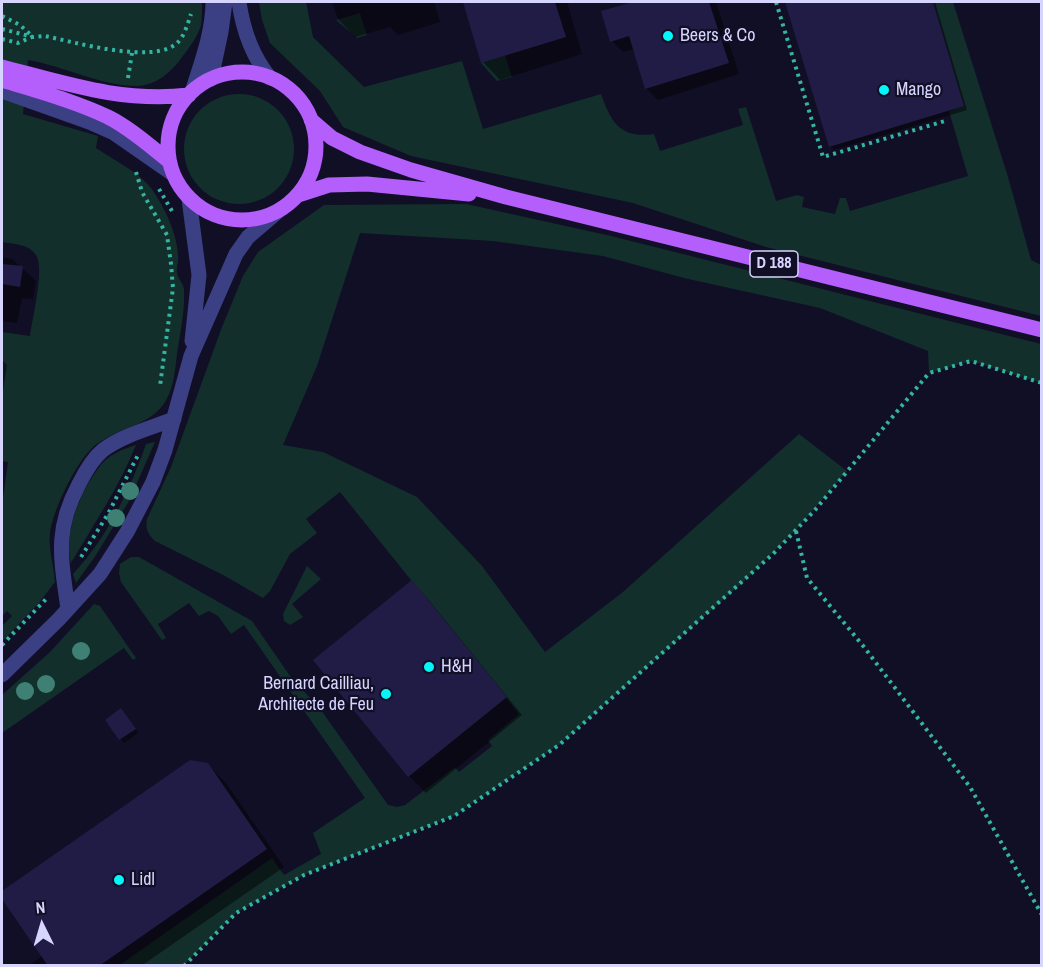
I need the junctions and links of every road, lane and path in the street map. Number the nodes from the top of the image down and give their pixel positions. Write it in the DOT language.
graph roads {
  1 [pos="213,2"];
  2 [pos="225,2"];
  3 [pos="239,2"];
  4 [pos="776,2"];
  5 [pos="192,8"];
  6 [pos="2,16"];
  7 [pos="2,29"];
  8 [pos="33,37"];
  9 [pos="2,39"];
  10 [pos="2,67"];
  11 [pos="270,78"];
  12 [pos="211,79"];
  13 [pos="2,80"];
  14 [pos="2,91"];
  15 [pos="191,92"];
  16 [pos="311,120"];
  17 [pos="945,121"];
  18 [pos="171,168"];
  19 [pos="143,173"];
  20 [pos="151,181"];
  21 [pos="298,195"];
  22 [pos="506,197"];
  23 [pos="189,199"];
  24 [pos="282,208"];
  25 [pos="172,212"];
  26 [pos="182,282"];
  27 [pos="173,288"];
  28 [pos="1041,330"];
  29 [pos="191,356"];
  30 [pos="1041,383"];
  31 [pos="158,396"];
  32 [pos="174,419"];
  33 [pos="148,430"];
  34 [pos="796,530"];
  35 [pos="64,580"];
  36 [pos="68,609"];
  37 [pos="2,645"];
  38 [pos="2,675"];
  39 [pos="1041,915"];
  40 [pos="184,966"];
  1 -- 15 [label="street"];
  2 -- 12 [label="street"];
  3 -- 11 [label="street"];
  4 -- 17 [label="path"];
  5 -- 8 [label="path"];
  6 -- 8 [label="path"];
  7 -- 8 [label="path"];
  8 -- 9 [label="path"];
  10 -- 15 [label="main road"];
  11 -- 12 [label="main road"];
  11 -- 16 [label="main road"];
  12 -- 15 [label="main road"];
  13 -- 18 [label="main road"];
  14 -- 18 [label="street"];
  15 -- 18 [label="main road"];
  16 -- 21 [label="main road"];
  16 -- 22 [label="main road, D 188"];
  18 -- 23 [label="main road"];
  19 -- 27 [label="path"];
  20 -- 25 [label="path"];
  21 -- 22 [label="main road, D 188"];
  21 -- 24 [label="main road"];
  22 -- 28 [label="main road, D 188"];
  23 -- 24 [label="main road"];
  23 -- 29 [label="street"];
  24 -- 29 [label="street"];
  26 -- 27 [label="path"];
  27 -- 31 [label="path"];
  29 -- 32 [label="street"];
  30 -- 34 [label="path"];
  32 -- 33 [label="street"];
  32 -- 36 [label="street"];
  33 -- 35 [label="path"];
  33 -- 35 [label="street"];
  34 -- 39 [label="path"];
  34 -- 40 [label="path"];
  35 -- 36 [label="street"];
  35 -- 37 [label="path"];
  36 -- 38 [label="street"];
}
